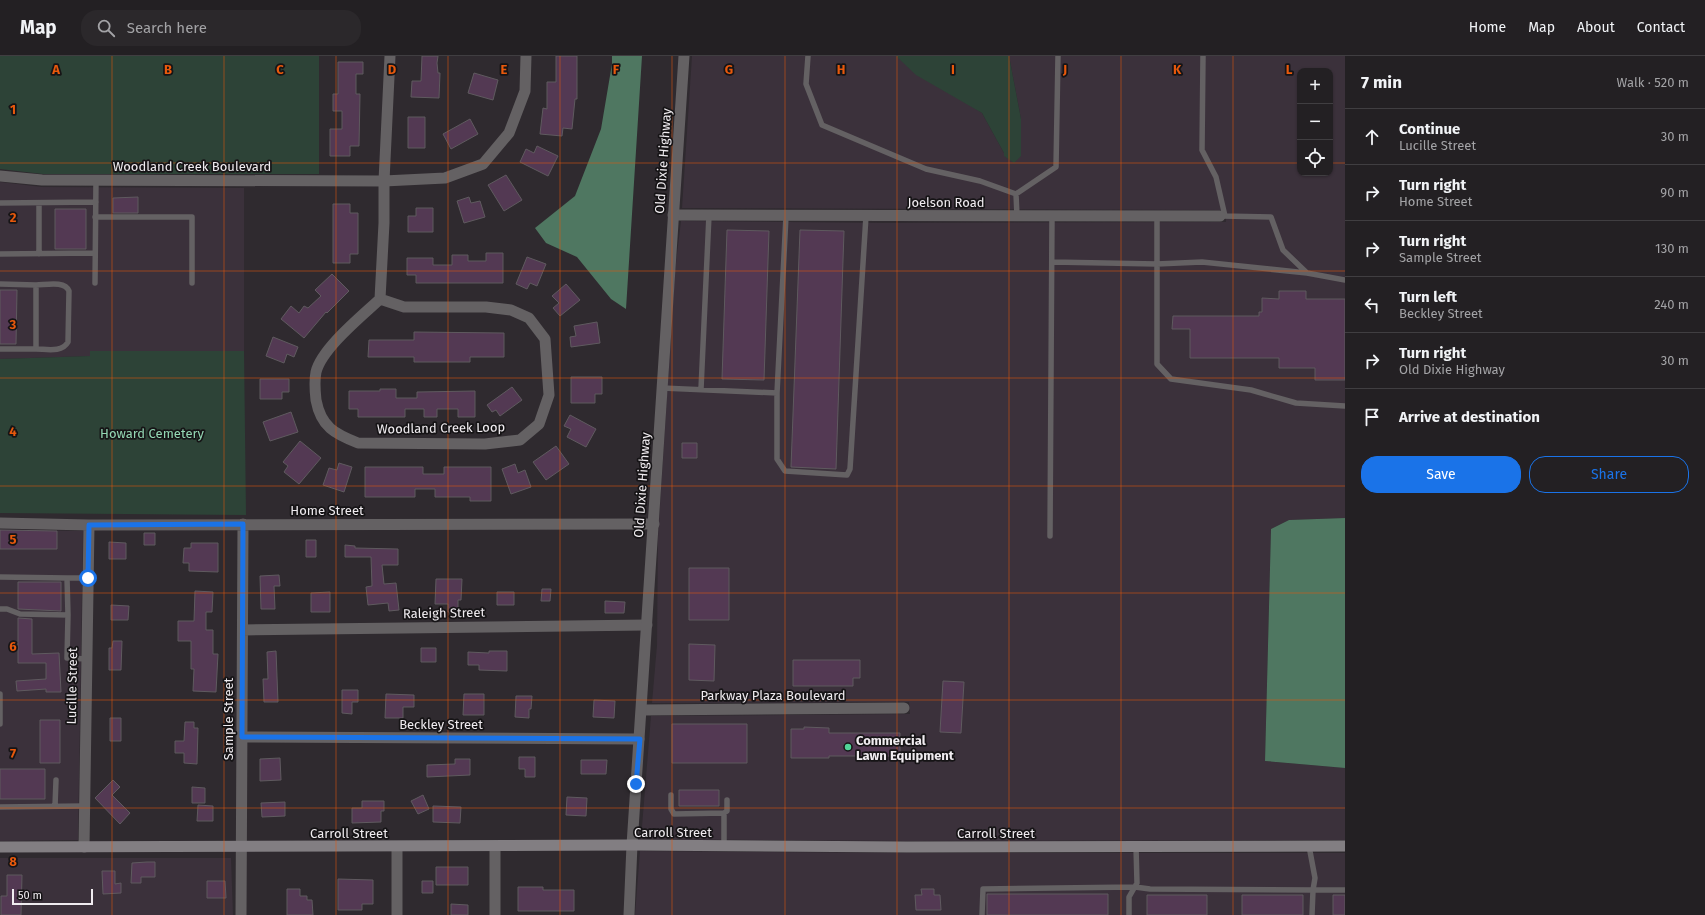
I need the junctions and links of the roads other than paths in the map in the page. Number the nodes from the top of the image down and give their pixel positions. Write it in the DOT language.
graph roads {
  1 [pos="390,56"];
  2 [pos="526,56"];
  3 [pos="684,56"];
  4 [pos="808,56"];
  5 [pos="1058,56"];
  6 [pos="1203,56"];
  7 [pos="0,176"];
  8 [pos="96,180"];
  9 [pos="384,181"];
  10 [pos="1016,194"];
  11 [pos="96,202"];
  12 [pos="0,203"];
  13 [pos="39,203"];
  14 [pos="673,215"];
  15 [pos="709,215"];
  16 [pos="786,216"];
  17 [pos="866,216"];
  18 [pos="1017,216"];
  19 [pos="1052,216"];
  20 [pos="1157,216"];
  21 [pos="1223,216"];
  22 [pos="95,218"];
  23 [pos="95,253"];
  24 [pos="0,254"];
  25 [pos="39,254"];
  26 [pos="1052,262"];
  27 [pos="1157,264"];
  28 [pos="1307,273"];
  29 [pos="1345,280"];
  30 [pos="95,283"];
  31 [pos="192,283"];
  32 [pos="0,284"];
  33 [pos="36,285"];
  34 [pos="380,299"];
  35 [pos="0,349"];
  36 [pos="36,349"];
  37 [pos="662,388"];
  38 [pos="701,389"];
  39 [pos="777,393"];
  40 [pos="1345,406"];
  41 [pos="0,523"];
  42 [pos="243,524"];
  43 [pos="654,524"];
  44 [pos="89,525"];
  45 [pos="1050,536"];
  46 [pos="0,577"];
  47 [pos="68,578"];
  48 [pos="88,578"];
  49 [pos="0,609"];
  50 [pos="68,615"];
  51 [pos="647,625"];
  52 [pos="243,630"];
  53 [pos="87,659"];
  54 [pos="0,694"];
  55 [pos="904,708"];
  56 [pos="642,710"];
  57 [pos="0,724"];
  58 [pos="242,737"];
  59 [pos="640,739"];
  60 [pos="56,780"];
  61 [pos="671,795"];
  62 [pos="727,800"];
  63 [pos="55,806"];
  64 [pos="84,806"];
  65 [pos="0,807"];
  66 [pos="724,813"];
  67 [pos="632,845"];
  68 [pos="495,846"];
  69 [pos="724,846"];
  70 [pos="1309,846"];
  71 [pos="1345,846"];
  72 [pos="0,847"];
  73 [pos="84,847"];
  74 [pos="241,847"];
  75 [pos="397,847"];
  76 [pos="1136,847"];
  77 [pos="1135,887"];
  78 [pos="1313,890"];
  79 [pos="1345,890"];
  80 [pos="241,915"];
  81 [pos="397,915"];
  82 [pos="494,915"];
  83 [pos="629,915"];
  84 [pos="982,915"];
  85 [pos="1129,915"];
  86 [pos="1312,915"];
  1 -- 9 [label="street"];
  2 -- 9 [label="street, Woodland Creek Boulevard"];
  3 -- 14 [label="street, Old Dixie Highway"];
  4 -- 10 [label="lane"];
  5 -- 10 [label="lane"];
  6 -- 21 [label="lane"];
  7 -- 8 [label="street, Woodland Creek Boulevard"];
  8 -- 9 [label="street, Woodland Creek Boulevard"];
  8 -- 11 [label="lane"];
  9 -- 34 [label="street"];
  10 -- 18 [label="lane"];
  11 -- 13 [label="lane"];
  11 -- 22 [label="lane"];
  12 -- 13 [label="lane"];
  13 -- 25 [label="lane"];
  14 -- 15 [label="street, Joelson Road"];
  14 -- 37 [label="street, Old Dixie Highway"];
  15 -- 16 [label="street, Joelson Road"];
  15 -- 38 [label="lane"];
  16 -- 17 [label="street, Joelson Road"];
  16 -- 39 [label="lane"];
  17 -- 18 [label="street, Joelson Road"];
  17 -- 39 [label="lane"];
  18 -- 19 [label="street, Joelson Road"];
  19 -- 20 [label="street, Joelson Road"];
  19 -- 26 [label="lane"];
  20 -- 21 [label="street, Joelson Road"];
  20 -- 27 [label="lane"];
  21 -- 28 [label="lane"];
  22 -- 23 [label="lane"];
  22 -- 31 [label="lane"];
  23 -- 25 [label="lane"];
  23 -- 30 [label="lane"];
  24 -- 25 [label="lane"];
  26 -- 27 [label="lane"];
  26 -- 45 [label="lane"];
  27 -- 28 [label="lane"];
  27 -- 40 [label="lane"];
  28 -- 29 [label="lane"];
  32 -- 33 [label="lane"];
  33 -- 36 [label="lane"];
  33 -- 36 [label="lane"];
  34 -- 34 [label="street, Woodland Creek Loop"];
  35 -- 36 [label="lane"];
  37 -- 38 [label="lane"];
  37 -- 43 [label="street, Old Dixie Highway"];
  38 -- 39 [label="lane"];
  41 -- 44 [label="street, Home Street"];
  42 -- 43 [label="street, Home Street"];
  42 -- 44 [label="street, Home Street"];
  42 -- 52 [label="street, Sample Street"];
  43 -- 51 [label="street, Old Dixie Highway"];
  44 -- 48 [label="street, Lucille Street"];
  46 -- 47 [label="lane"];
  47 -- 48 [label="lane"];
  47 -- 50 [label="lane"];
  48 -- 53 [label="street, Lucille Street"];
  49 -- 50 [label="lane"];
  50 -- 53 [label="lane"];
  51 -- 52 [label="street, Raleigh Street"];
  51 -- 56 [label="street, Old Dixie Highway"];
  52 -- 58 [label="street, Sample Street"];
  53 -- 64 [label="street, Lucille Street"];
  54 -- 57 [label="lane"];
  55 -- 56 [label="street, Parkway Plaza Boulevard"];
  56 -- 59 [label="street, Old Dixie Highway"];
  58 -- 59 [label="street, Beckley Street"];
  58 -- 74 [label="street, Sample Street"];
  59 -- 67 [label="street, Old Dixie Highway"];
  60 -- 63 [label="lane"];
  61 -- 66 [label="lane"];
  62 -- 66 [label="lane"];
  63 -- 64 [label="lane"];
  63 -- 65 [label="lane"];
  64 -- 73 [label="street, Lucille Street"];
  66 -- 69 [label="lane"];
  67 -- 68 [label="main road, Carroll Street"];
  67 -- 69 [label="main road, Carroll Street"];
  67 -- 83 [label="street, Old Dixie Highway"];
  68 -- 75 [label="main road, Carroll Street"];
  68 -- 82 [label="street"];
  69 -- 76 [label="main road, Carroll Street"];
  70 -- 71 [label="main road, Carroll Street"];
  70 -- 76 [label="main road, Carroll Street"];
  70 -- 78 [label="lane"];
  72 -- 73 [label="main road, Carroll Street"];
  73 -- 74 [label="main road, Carroll Street"];
  74 -- 75 [label="main road, Carroll Street"];
  74 -- 80 [label="street, Sample Street"];
  75 -- 81 [label="street"];
  76 -- 77 [label="lane"];
  77 -- 78 [label="lane"];
  77 -- 84 [label="lane"];
  77 -- 85 [label="lane"];
  78 -- 79 [label="lane"];
  78 -- 86 [label="lane"];
}
